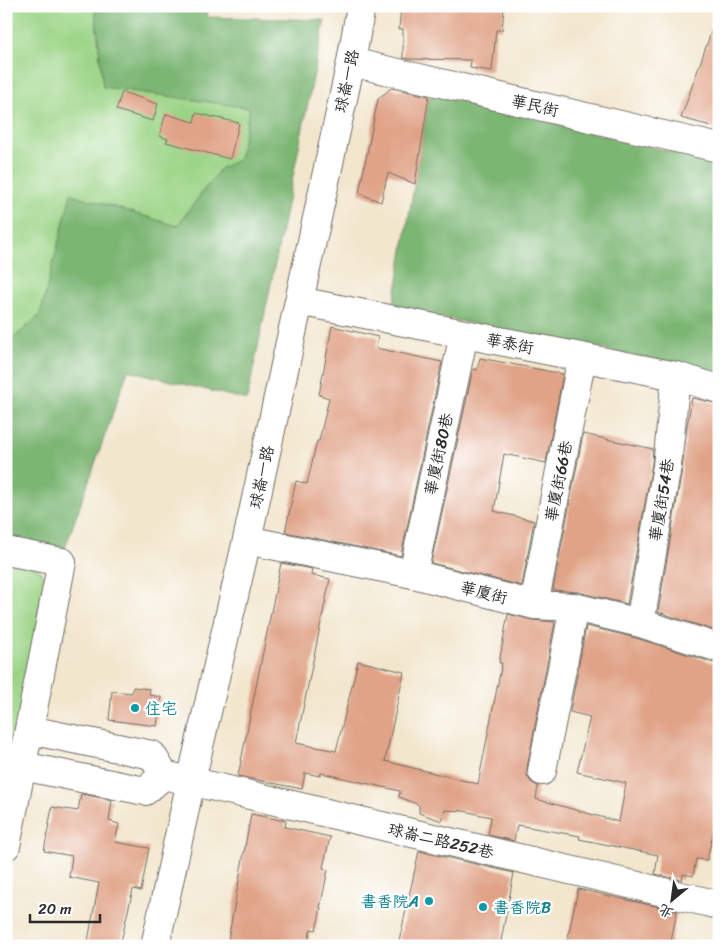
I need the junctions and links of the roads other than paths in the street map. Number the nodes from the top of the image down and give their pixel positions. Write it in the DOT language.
graph roads {
  1 [pos="361,6"];
  2 [pos="351,62"];
  3 [pos="719,148"];
  4 [pos="299,301"];
  5 [pos="464,334"];
  6 [pos="582,356"];
  7 [pos="676,376"];
  8 [pos="719,389"];
  9 [pos="248,540"];
  10 [pos="6,551"];
  11 [pos="413,574"];
  12 [pos="534,605"];
  13 [pos="574,608"];
  14 [pos="640,623"];
  15 [pos="719,648"];
  16 [pos="29,730"];
  17 [pos="22,766"];
  18 [pos="542,772"];
  19 [pos="164,775"];
  20 [pos="190,781"];
  21 [pos="6,846"];
  22 [pos="719,905"];
  23 [pos="155,946"];
  1 -- 2 [label="street, 球崙一路"];
  2 -- 3 [label="street, 華民街"];
  2 -- 4 [label="street, 球崙一路"];
  4 -- 5 [label="street, 華泰街"];
  4 -- 9 [label="street, 球崙一路"];
  5 -- 6 [label="street, 華泰街"];
  5 -- 11 [label="street, 華廈街80巷"];
  6 -- 7 [label="street, 華泰街"];
  6 -- 12 [label="street, 華廈街66巷"];
  7 -- 8 [label="street, 華泰街"];
  7 -- 14 [label="street, 華廈街54巷"];
  9 -- 11 [label="street, 華廈街"];
  9 -- 20 [label="street, 球崙一路"];
  10 -- 16 [label="street"];
  11 -- 12 [label="street, 華廈街"];
  12 -- 13 [label="street, 華廈街"];
  13 -- 14 [label="street, 華廈街"];
  13 -- 18 [label="street"];
  14 -- 15 [label="street, 華廈街"];
  16 -- 17 [label="street"];
  16 -- 19 [label="street"];
  17 -- 19 [label="street"];
  17 -- 21 [label="street"];
  19 -- 20 [label="street, 球崙二路252巷"];
  20 -- 22 [label="street, 球崙二路252巷"];
  20 -- 23 [label="street, 球崙一路"];
}
